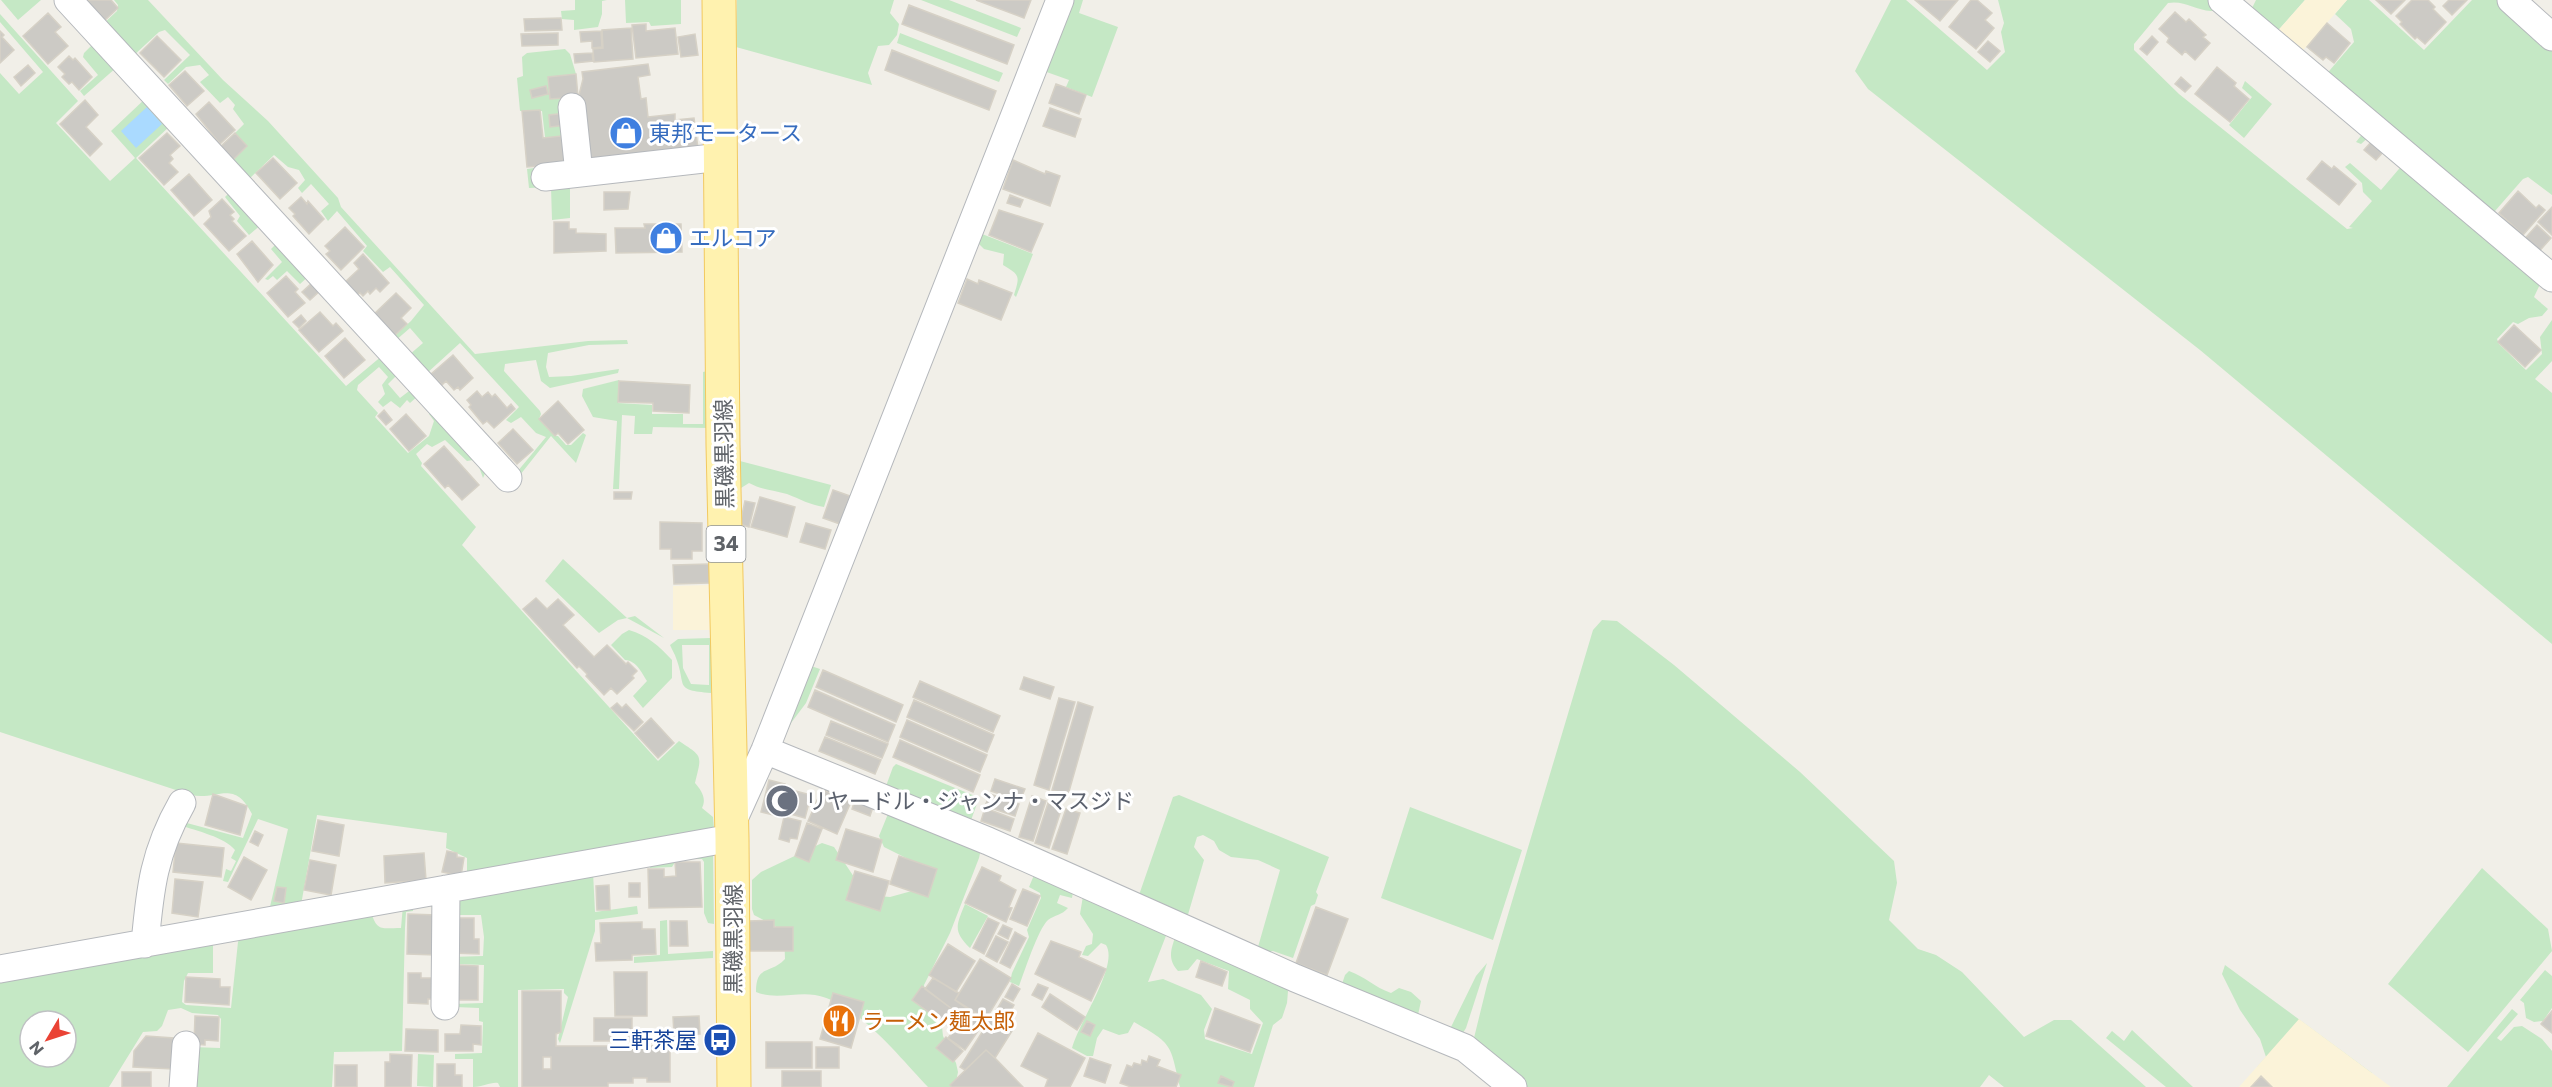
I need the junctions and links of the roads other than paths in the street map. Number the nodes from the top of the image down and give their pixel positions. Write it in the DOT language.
graph roads {
  1 [pos="68,0"];
  2 [pos="720,0"];
  3 [pos="1060,0"];
  4 [pos="2222,0"];
  5 [pos="2511,0"];
  6 [pos="2552,37"];
  7 [pos="572,107"];
  8 [pos="721,157"];
  9 [pos="579,173"];
  10 [pos="545,177"];
  11 [pos="2552,278"];
  12 [pos="508,478"];
  13 [pos="765,750"];
  14 [pos="182,803"];
  15 [pos="732,830"];
  16 [pos="446,890"];
  17 [pos="145,944"];
  18 [pos="0,969"];
  19 [pos="445,1006"];
  20 [pos="186,1045"];
  21 [pos="183,1087"];
  22 [pos="734,1087"];
  23 [pos="1513,1087"];
  1 -- 12 [label="street"];
  2 -- 8 [label="main road, 黒磯黒羽線 / 34"];
  3 -- 13 [label="street"];
  4 -- 11 [label="street"];
  5 -- 6 [label="street"];
  7 -- 9 [label="street"];
  8 -- 9 [label="street"];
  8 -- 15 [label="main road, 黒磯黒羽線 / 34"];
  9 -- 10 [label="street"];
  13 -- 15 [label="street"];
  13 -- 23 [label="street"];
  14 -- 17 [label="street"];
  15 -- 16 [label="street"];
  15 -- 22 [label="main road, 黒磯黒羽線 / 34"];
  16 -- 17 [label="street"];
  16 -- 19 [label="street"];
  17 -- 18 [label="street"];
  20 -- 21 [label="street"];
}
